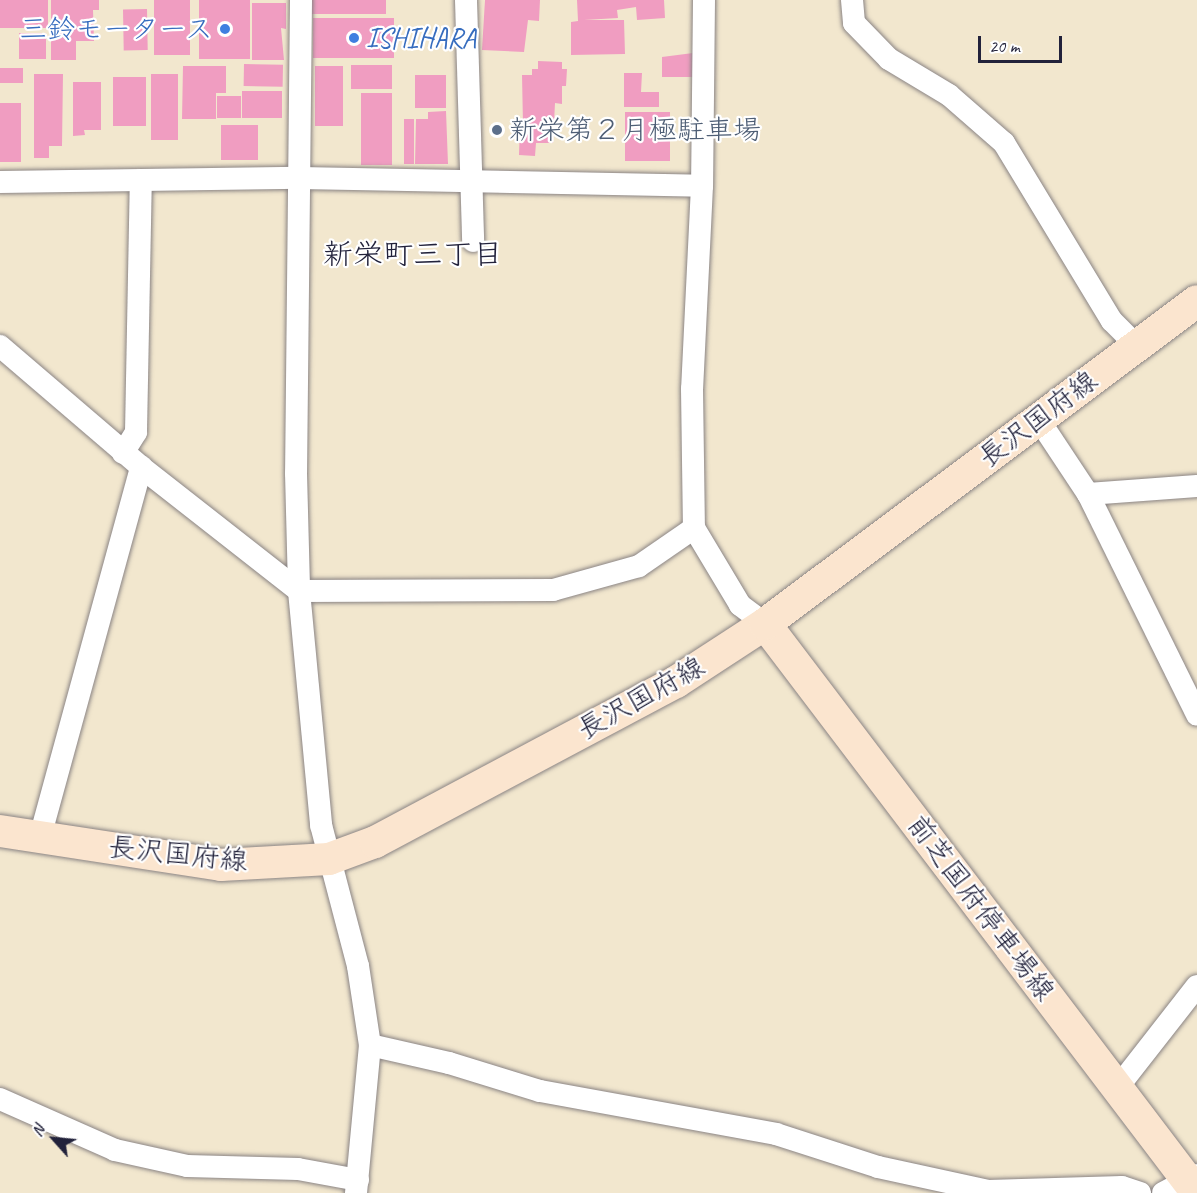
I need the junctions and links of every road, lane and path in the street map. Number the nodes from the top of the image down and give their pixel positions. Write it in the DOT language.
graph roads {
  1 [pos="301,0"];
  2 [pos="466,0"];
  3 [pos="704,0"];
  4 [pos="852,0"];
  5 [pos="300,178"];
  6 [pos="141,180"];
  7 [pos="471,181"];
  8 [pos="0,182"];
  9 [pos="702,186"];
  10 [pos="473,241"];
  11 [pos="1197,301"];
  12 [pos="0,346"];
  13 [pos="1137,346"];
  14 [pos="1039,420"];
  15 [pos="123,453"];
  16 [pos="141,467"];
  17 [pos="1197,486"];
  18 [pos="1088,494"];
  19 [pos="694,528"];
  20 [pos="299,591"];
  21 [pos="765,624"];
  22 [pos="1197,715"];
  23 [pos="0,831"];
  24 [pos="40,837"];
  25 [pos="329,859"];
  26 [pos="1197,986"];
  27 [pos="370,1045"];
  28 [pos="1118,1087"];
  29 [pos="0,1099"];
  30 [pos="1186,1186"];
  31 [pos="357,1187"];
  32 [pos="1140,1193"];
  1 -- 5 [label="street"];
  2 -- 7 [label="street"];
  3 -- 9 [label="street"];
  4 -- 13 [label="street"];
  5 -- 6 [label="street"];
  5 -- 7 [label="street"];
  5 -- 20 [label="street"];
  6 -- 8 [label="street"];
  6 -- 15 [label="street"];
  7 -- 9 [label="street"];
  7 -- 10 [label="street"];
  9 -- 19 [label="street"];
  11 -- 13 [label="main road, 長沢国府線"];
  12 -- 15 [label="street"];
  13 -- 14 [label="main road, 長沢国府線"];
  14 -- 18 [label="street"];
  14 -- 21 [label="main road, 長沢国府線"];
  15 -- 16 [label="street"];
  16 -- 20 [label="street"];
  16 -- 24 [label="street"];
  17 -- 18 [label="street"];
  18 -- 22 [label="street"];
  19 -- 20 [label="street"];
  19 -- 21 [label="street"];
  20 -- 25 [label="street"];
  21 -- 25 [label="main road, 長沢国府線"];
  21 -- 28 [label="main road, 前芝国府停車場線"];
  23 -- 24 [label="main road, 長沢国府線"];
  24 -- 25 [label="main road, 長沢国府線"];
  25 -- 27 [label="street"];
  26 -- 28 [label="street"];
  27 -- 31 [label="street"];
  27 -- 32 [label="street"];
  28 -- 30 [label="main road, 前芝国府停車場線"];
  29 -- 31 [label="street"];
}
